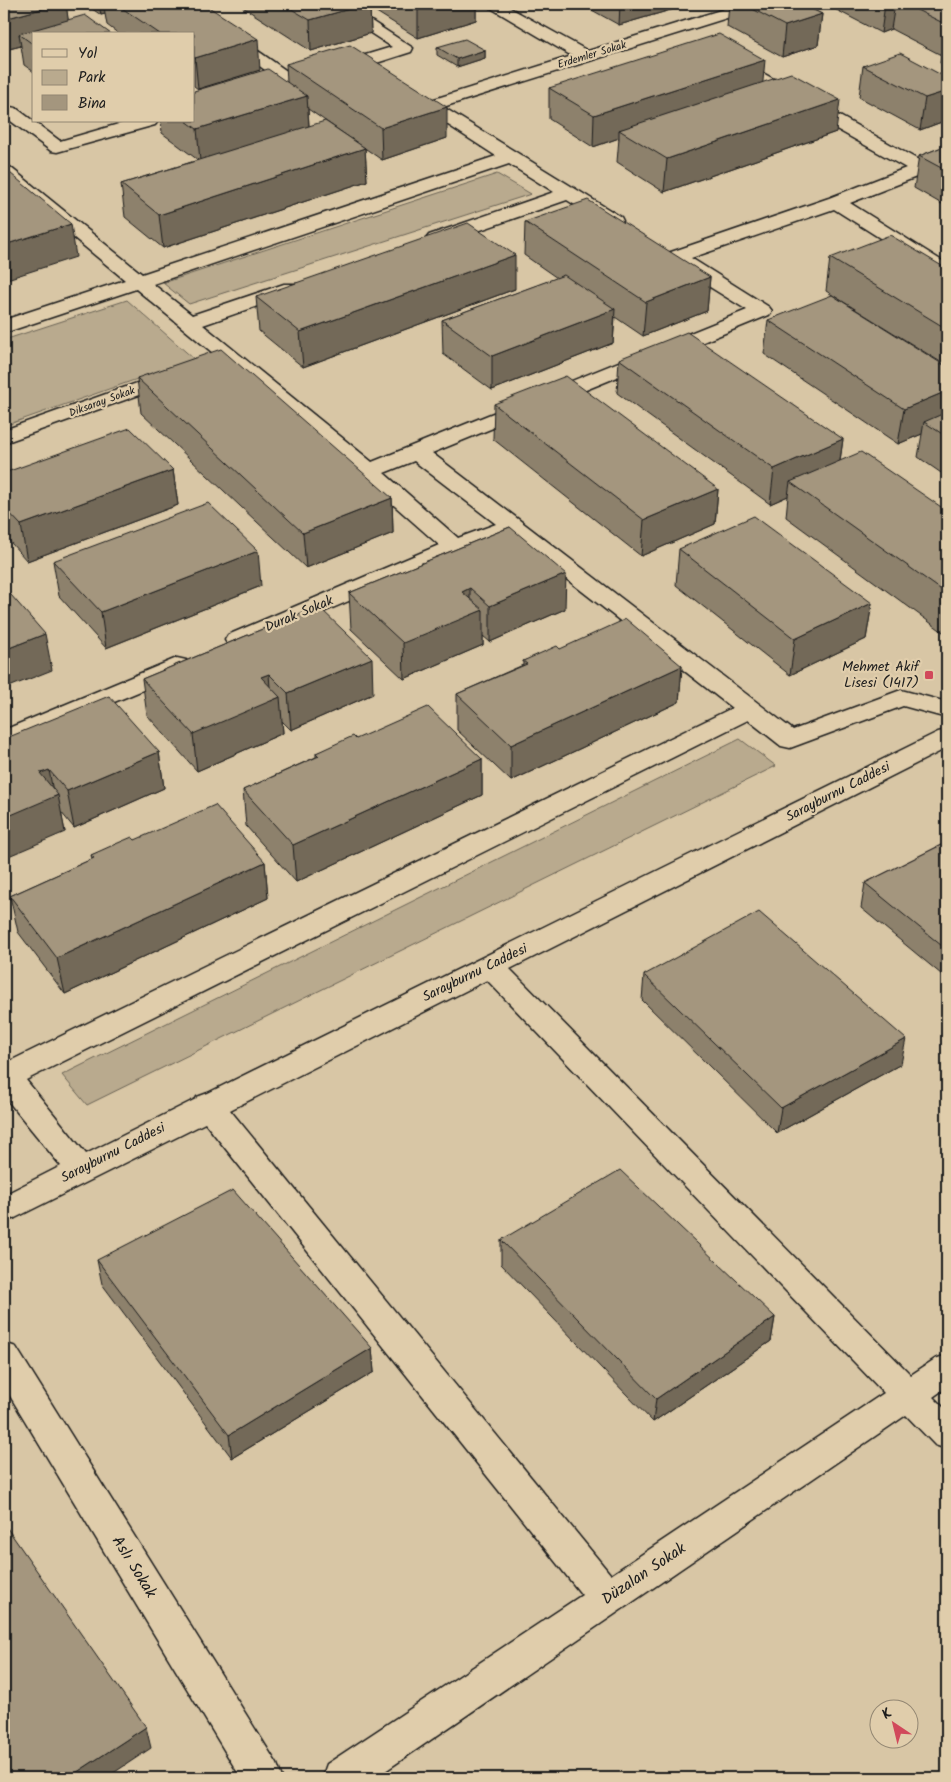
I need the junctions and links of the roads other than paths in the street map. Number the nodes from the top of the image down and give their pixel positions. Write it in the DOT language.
graph roads {
  1 [pos="181,4"];
  2 [pos="334,4"];
  3 [pos="492,4"];
  4 [pos="756,4"];
  5 [pos="672,30"];
  6 [pos="689,40"];
  7 [pos="715,54"];
  8 [pos="586,57"];
  9 [pos="358,63"];
  10 [pos="340,68"];
  11 [pos="311,76"];
  12 [pos="292,81"];
  13 [pos="265,89"];
  14 [pos="428,106"];
  15 [pos="6,111"];
  16 [pos="146,122"];
  17 [pos="511,157"];
  18 [pos="947,158"];
  19 [pos="921,169"];
  20 [pos="4,171"];
  21 [pos="569,194"];
  22 [pos="836,202"];
  23 [pos="626,228"];
  24 [pos="420,244"];
  25 [pos="947,272"];
  26 [pos="309,282"];
  27 [pos="140,283"];
  28 [pos="188,323"];
  29 [pos="4,327"];
  30 [pos="210,363"];
  31 [pos="4,437"];
  32 [pos="418,453"];
  33 [pos="369,471"];
  34 [pos="513,526"];
  35 [pos="455,547"];
  36 [pos="220,648"];
  37 [pos="193,659"];
  38 [pos="750,709"];
  39 [pos="947,710"];
  40 [pos="947,738"];
  41 [pos="4,740"];
  42 [pos="490,966"];
  43 [pos="4,1076"];
  44 [pos="208,1105"];
  45 [pos="81,1169"];
  46 [pos="4,1209"];
  47 [pos="4,1357"];
  48 [pos="947,1369"];
  49 [pos="909,1395"];
  50 [pos="947,1434"];
  51 [pos="607,1598"];
  52 [pos="263,1778"];
  53 [pos="341,1778"];
  1 -- 12 [label="street"];
  2 -- 9 [label="street"];
  3 -- 8 [label="street"];
  4 -- 5 [label="street, Erdemler Sokak"];
  5 -- 6 [label="street"];
  5 -- 8 [label="street, Erdemler Sokak"];
  7 -- 19 [label="street"];
  8 -- 14 [label="street, Erdemler Sokak"];
  9 -- 10 [label="street"];
  9 -- 14 [label="street"];
  11 -- 12 [label="street"];
  12 -- 13 [label="street"];
  14 -- 17 [label="street"];
  15 -- 16 [label="street"];
  17 -- 21 [label="street"];
  17 -- 27 [label="street"];
  18 -- 19 [label="street"];
  19 -- 22 [label="street"];
  20 -- 27 [label="street"];
  21 -- 23 [label="street"];
  21 -- 24 [label="street"];
  22 -- 25 [label="street"];
  22 -- 32 [label="street"];
  26 -- 28 [label="street"];
  27 -- 28 [label="street"];
  27 -- 29 [label="street"];
  28 -- 30 [label="street"];
  30 -- 31 [label="street, Diksaray Sokak"];
  30 -- 33 [label="street"];
  32 -- 33 [label="street"];
  32 -- 34 [label="street"];
  33 -- 35 [label="street"];
  34 -- 35 [label="street, Durak Sokak"];
  34 -- 38 [label="street"];
  35 -- 36 [label="street, Durak Sokak"];
  37 -- 41 [label="street"];
  38 -- 39 [label="street"];
  38 -- 43 [label="street"];
  40 -- 42 [label="street, Sarayburnu Caddesi"];
  42 -- 44 [label="street, Sarayburnu Caddesi"];
  42 -- 49 [label="street"];
  43 -- 45 [label="street"];
  44 -- 45 [label="street, Sarayburnu Caddesi"];
  44 -- 51 [label="street"];
  45 -- 46 [label="street, Sarayburnu Caddesi"];
  47 -- 52 [label="street, Aslı Sokak"];
  48 -- 49 [label="street, Düzalan Sokak"];
  49 -- 50 [label="street"];
  49 -- 51 [label="street, Düzalan Sokak"];
  51 -- 53 [label="street, Düzalan Sokak"];
}
